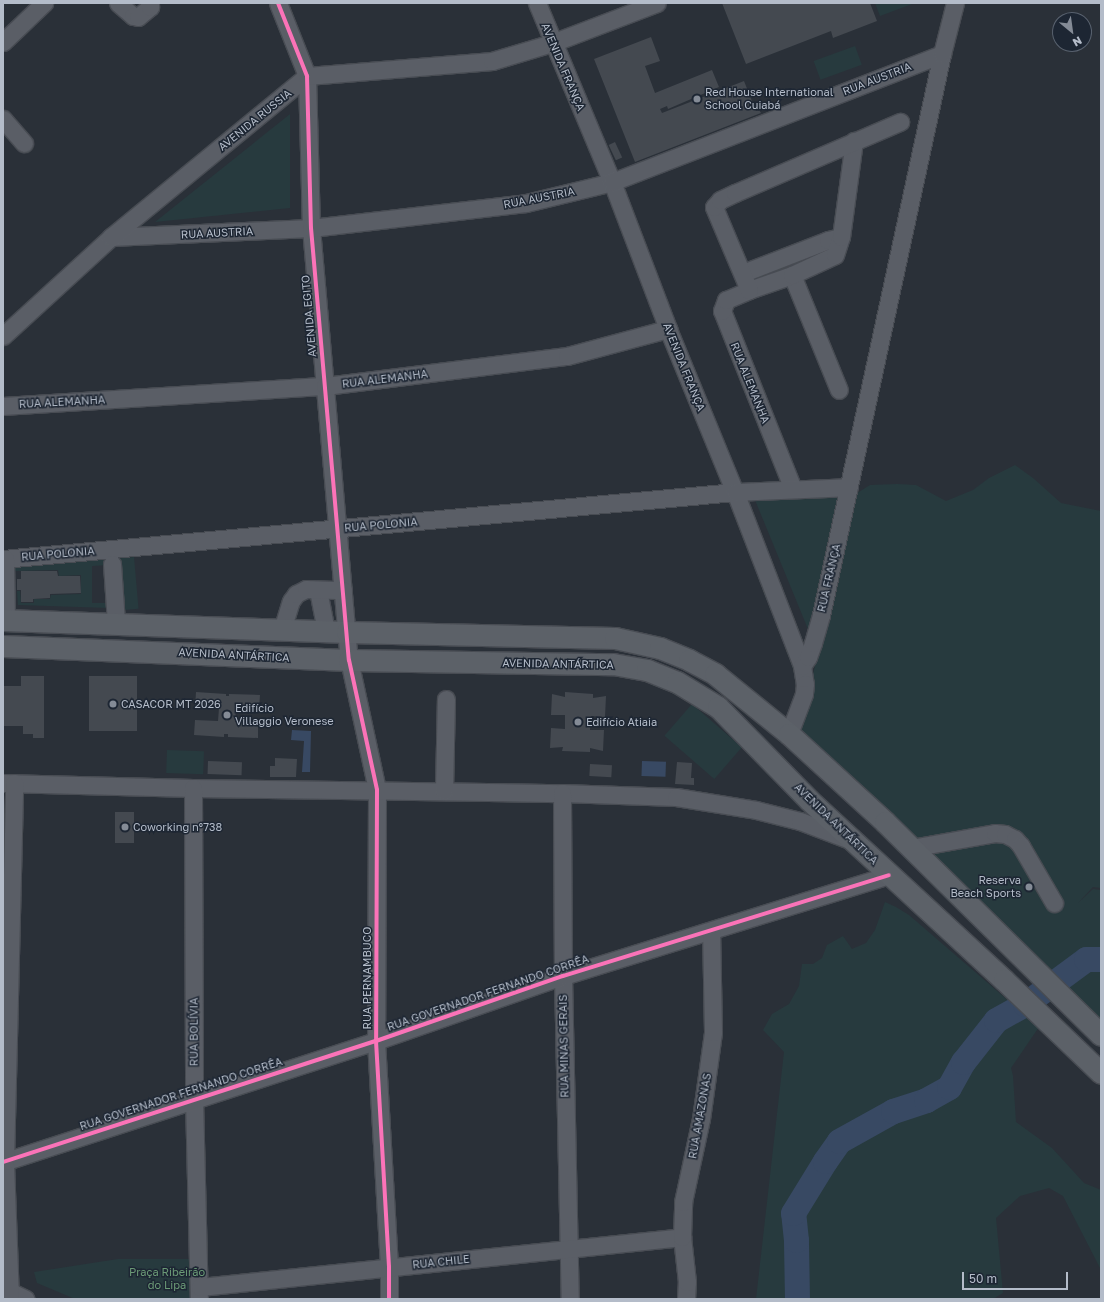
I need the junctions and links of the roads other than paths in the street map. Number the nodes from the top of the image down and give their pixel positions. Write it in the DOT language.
graph roads {
  1 [pos="44,3"];
  2 [pos="118,3"];
  3 [pos="150,3"];
  4 [pos="278,3"];
  5 [pos="537,3"];
  6 [pos="657,3"];
  7 [pos="955,3"];
  8 [pos="3,42"];
  9 [pos="552,43"];
  10 [pos="942,54"];
  11 [pos="307,76"];
  12 [pos="3,119"];
  13 [pos="900,122"];
  14 [pos="854,141"];
  15 [pos="24,143"];
  16 [pos="612,182"];
  17 [pos="311,228"];
  18 [pos="111,237"];
  19 [pos="841,237"];
  20 [pos="743,273"];
  21 [pos="792,275"];
  22 [pos="749,290"];
  23 [pos="668,329"];
  24 [pos="3,336"];
  25 [pos="325,386"];
  26 [pos="839,390"];
  27 [pos="3,406"];
  28 [pos="849,487"];
  29 [pos="793,489"];
  30 [pos="735,492"];
  31 [pos="337,529"];
  32 [pos="4,559"];
  33 [pos="112,564"];
  34 [pos="318,590"];
  35 [pos="343,590"];
  36 [pos="5,620"];
  37 [pos="53,621"];
  38 [pos="116,623"];
  39 [pos="282,630"];
  40 [pos="326,631"];
  41 [pos="347,632"];
  42 [pos="3,646"];
  43 [pos="51,647"];
  44 [pos="349,660"];
  45 [pos="802,666"];
  46 [pos="446,699"];
  47 [pos="789,734"];
  48 [pos="772,761"];
  49 [pos="9,783"];
  50 [pos="194,788"];
  51 [pos="377,790"];
  52 [pos="444,791"];
  53 [pos="562,793"];
  54 [pos="858,844"];
  55 [pos="911,848"];
  56 [pos="889,875"];
  57 [pos="1054,903"];
  58 [pos="711,931"];
  59 [pos="563,976"];
  60 [pos="1101,1035"];
  61 [pos="376,1041"];
  62 [pos="1101,1073"];
  63 [pos="194,1099"];
  64 [pos="4,1162"];
  65 [pos="682,1237"];
  66 [pos="569,1250"];
  67 [pos="389,1267"];
  68 [pos="8,1293"];
  69 [pos="199,1293"];
  70 [pos="26,1299"];
  71 [pos="389,1299"];
  72 [pos="570,1299"];
  73 [pos="686,1299"];
  1 -- 8 [label="street"];
  2 -- 3 [label="street"];
  4 -- 11 [label="street, AVENIDA EGITO"];
  5 -- 9 [label="street, AVENIDA FRANÇA"];
  6 -- 9 [label="street"];
  7 -- 10 [label="street, RUA FRANÇA"];
  9 -- 11 [label="street"];
  9 -- 16 [label="street, AVENIDA FRANÇA"];
  10 -- 16 [label="street, RUA AUSTRIA"];
  10 -- 28 [label="street, RUA FRANÇA"];
  11 -- 17 [label="street, AVENIDA EGITO"];
  11 -- 18 [label="street, AVENIDA RUSSIA"];
  12 -- 15 [label="street"];
  13 -- 14 [label="street"];
  14 -- 19 [label="street, RUA ALEMANHA"];
  14 -- 20 [label="street"];
  16 -- 17 [label="street, RUA AUSTRIA"];
  16 -- 23 [label="street, AVENIDA FRANÇA"];
  17 -- 18 [label="street, RUA AUSTRIA"];
  17 -- 25 [label="street, AVENIDA EGITO"];
  18 -- 24 [label="street, AVENIDA RUSSIA"];
  19 -- 20 [label="street"];
  19 -- 21 [label="street, RUA ALEMANHA"];
  20 -- 22 [label="street"];
  21 -- 22 [label="street, RUA ALEMANHA"];
  21 -- 26 [label="street"];
  22 -- 29 [label="street, RUA ALEMANHA"];
  23 -- 25 [label="street, RUA ALEMANHA"];
  23 -- 30 [label="street, AVENIDA FRANÇA"];
  25 -- 27 [label="street, RUA ALEMANHA"];
  25 -- 31 [label="street, AVENIDA EGITO"];
  28 -- 29 [label="street"];
  28 -- 45 [label="street, RUA FRANÇA"];
  29 -- 30 [label="street"];
  30 -- 31 [label="street, RUA POLONIA"];
  30 -- 45 [label="street, AVENIDA FRANÇA"];
  31 -- 32 [label="street, RUA POLONIA"];
  31 -- 35 [label="street, AVENIDA EGITO"];
  32 -- 36 [label="street"];
  33 -- 38 [label="street"];
  34 -- 35 [label="street"];
  34 -- 39 [label="street"];
  34 -- 40 [label="street"];
  35 -- 41 [label="street, AVENIDA EGITO"];
  36 -- 37 [label="main road"];
  37 -- 38 [label="main road"];
  37 -- 43 [label="main road"];
  38 -- 39 [label="main road"];
  39 -- 40 [label="main road"];
  40 -- 41 [label="main road"];
  41 -- 44 [label="street, AVENIDA EGITO"];
  41 -- 47 [label="main road"];
  42 -- 43 [label="main road, AVENIDA ANTÁRTICA"];
  43 -- 44 [label="main road, AVENIDA ANTÁRTICA"];
  44 -- 48 [label="main road, AVENIDA ANTÁRTICA"];
  44 -- 51 [label="street, RUA PERNAMBUCO"];
  45 -- 47 [label="street, AVENIDA FRANÇA"];
  46 -- 52 [label="street"];
  47 -- 48 [label="main road"];
  47 -- 55 [label="main road"];
  48 -- 54 [label="main road, AVENIDA ANTÁRTICA"];
  49 -- 50 [label="street"];
  49 -- 64 [label="street"];
  50 -- 51 [label="street"];
  50 -- 63 [label="street, RUA BOLÍVIA"];
  51 -- 52 [label="street"];
  51 -- 61 [label="street, RUA PERNAMBUCO"];
  52 -- 53 [label="street"];
  53 -- 54 [label="street"];
  53 -- 59 [label="street, RUA MINAS GERAIS"];
  54 -- 56 [label="main road, AVENIDA ANTÁRTICA"];
  55 -- 57 [label="street"];
  55 -- 60 [label="main road"];
  56 -- 58 [label="street, RUA GOVERNADOR FERNANDO CORRÊA"];
  56 -- 62 [label="main road, AVENIDA ANTÁRTICA"];
  58 -- 59 [label="street, RUA GOVERNADOR FERNANDO CORRÊA"];
  58 -- 65 [label="street, RUA AMAZONAS"];
  59 -- 61 [label="street, RUA GOVERNADOR FERNANDO CORRÊA"];
  59 -- 66 [label="street, RUA MINAS GERAIS"];
  61 -- 63 [label="street, RUA GOVERNADOR FERNANDO CORRÊA"];
  61 -- 67 [label="street, RUA PERNAMBUCO"];
  63 -- 64 [label="street, RUA GOVERNADOR FERNANDO CORRÊA"];
  63 -- 69 [label="street, RUA BOLÍVIA"];
  64 -- 68 [label="street"];
  65 -- 66 [label="street, RUA CHILE"];
  65 -- 73 [label="street, RUA AMAZONAS"];
  66 -- 67 [label="street, RUA CHILE"];
  66 -- 72 [label="street, RUA MINAS GERAIS"];
  67 -- 69 [label="street, RUA CHILE"];
  67 -- 71 [label="street, RUA PERNAMBUCO"];
  68 -- 70 [label="street"];
}
